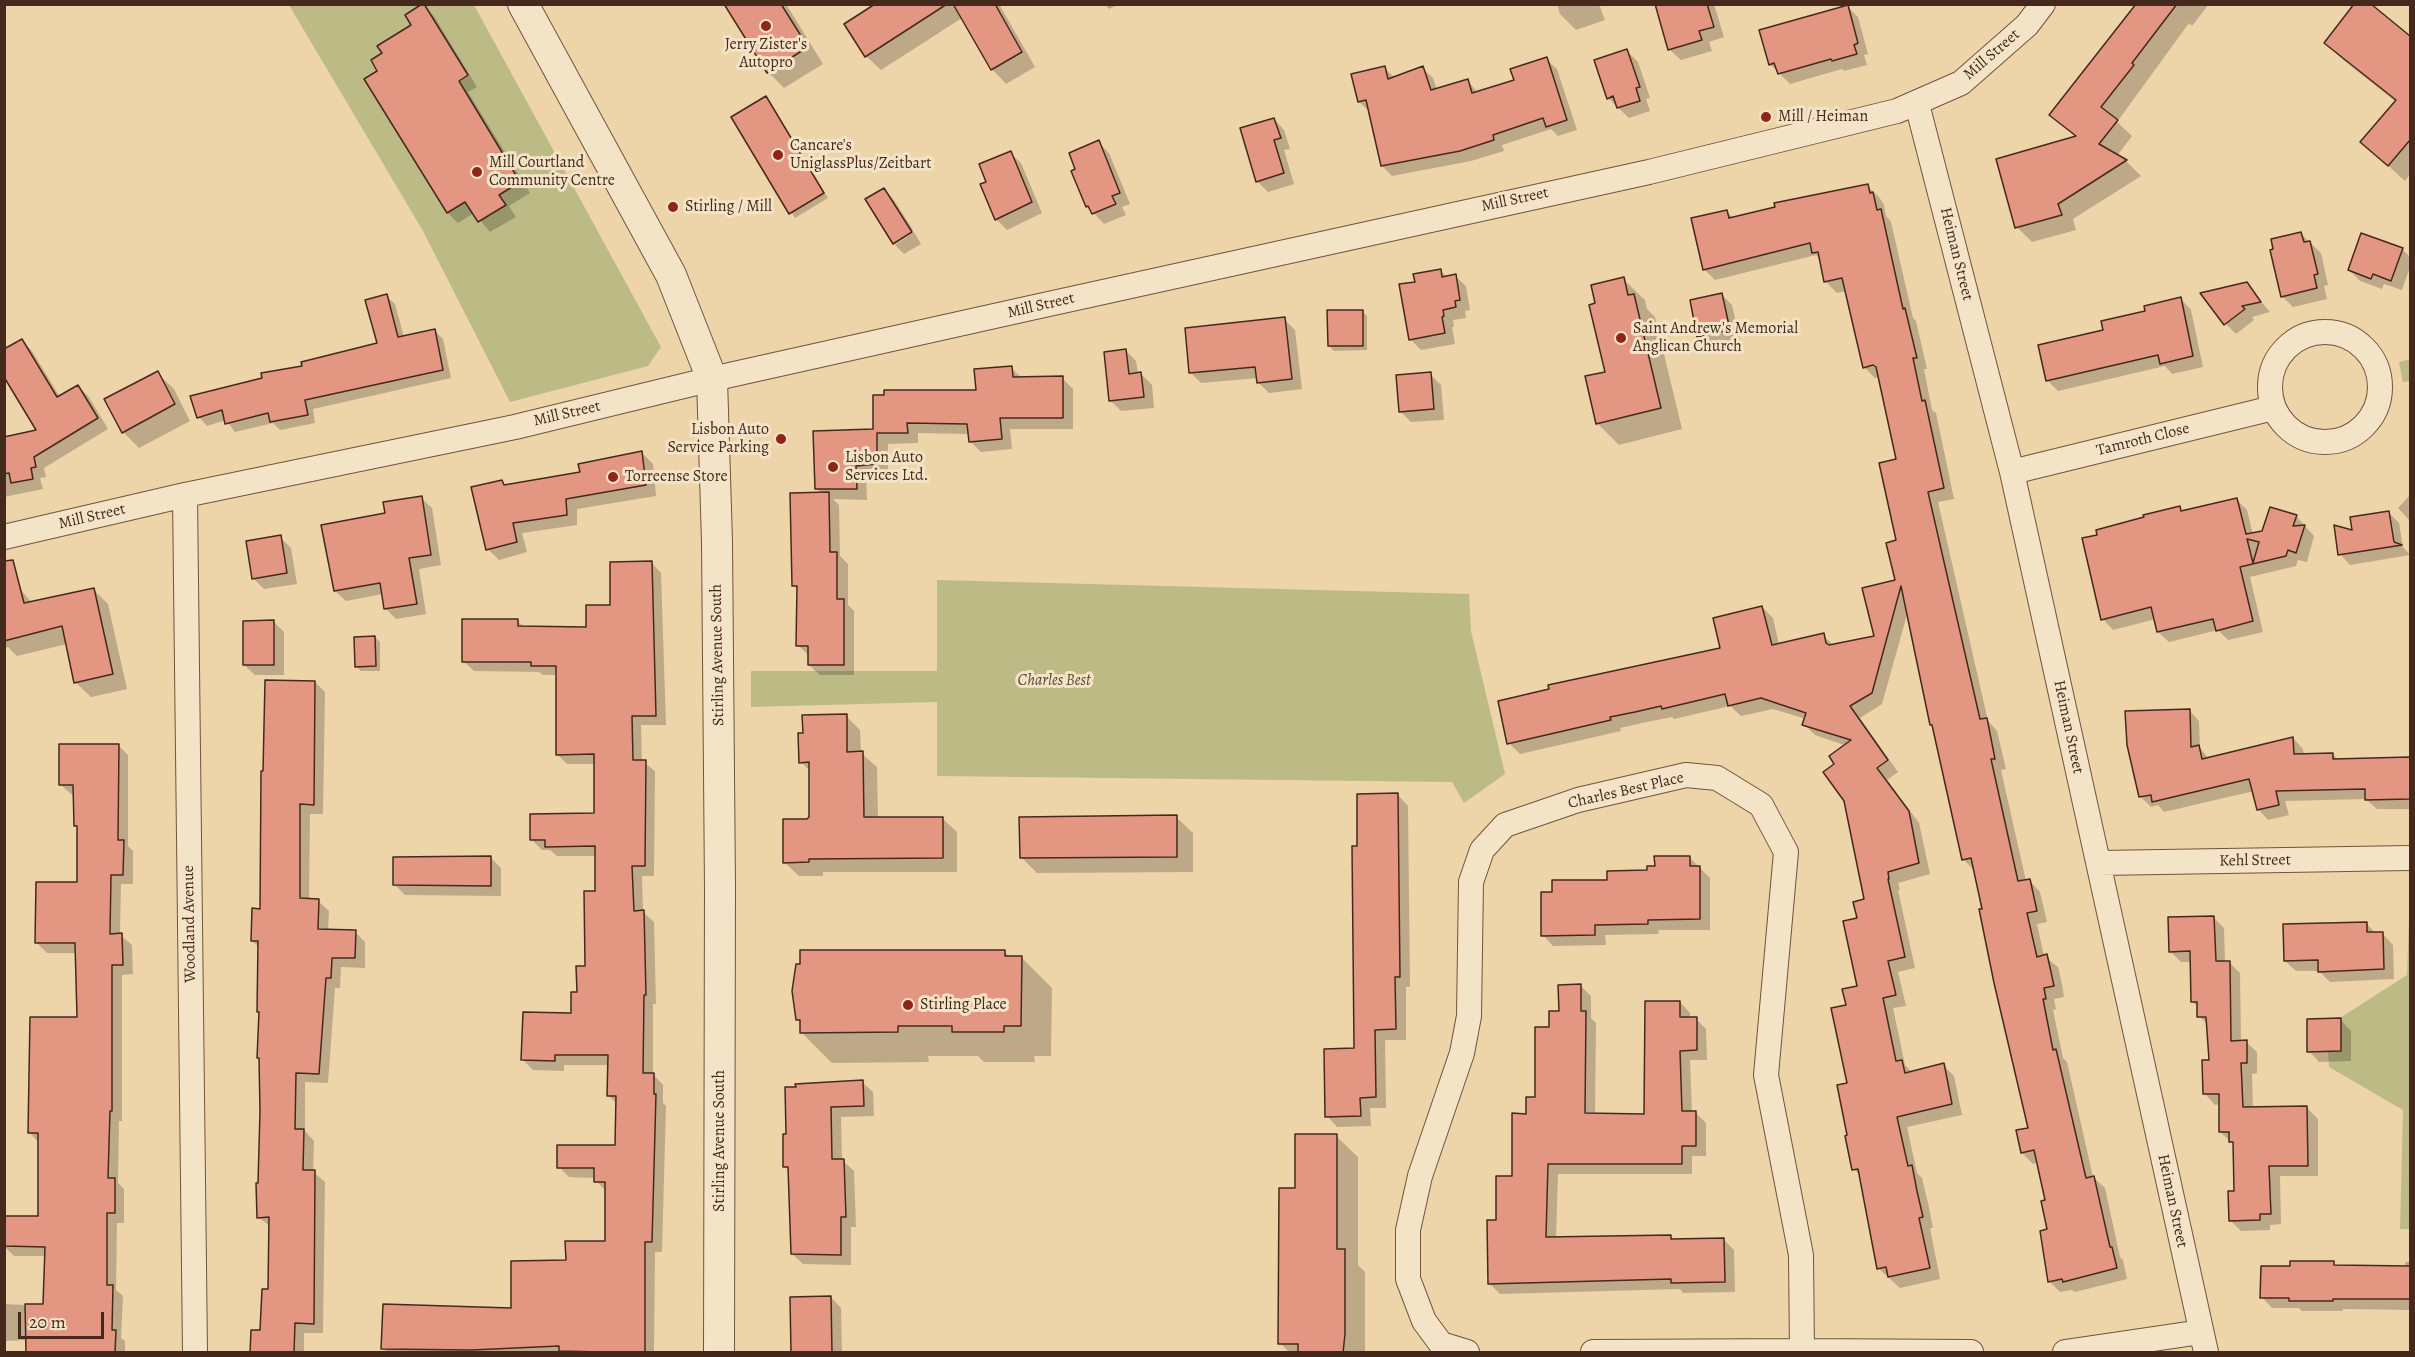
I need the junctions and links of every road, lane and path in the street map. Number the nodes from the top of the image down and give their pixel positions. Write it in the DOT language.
graph roads {
  1 [pos="523,4"];
  2 [pos="2043,4"];
  3 [pos="1917,104"];
  4 [pos="712,379"];
  5 [pos="2273,408"];
  6 [pos="2012,472"];
  7 [pos="185,495"];
  8 [pos="4,537"];
  9 [pos="2410,858"];
  10 [pos="2099,863"];
  11 [pos="2203,1342"];
  12 [pos="1802,1351"];
  13 [pos="195,1353"];
  14 [pos="719,1353"];
  15 [pos="1467,1353"];
  16 [pos="1593,1353"];
  17 [pos="1971,1353"];
  18 [pos="2066,1353"];
  1 -- 4 [label="street, Stirling Avenue South"];
  2 -- 3 [label="street, Mill Street"];
  3 -- 4 [label="street, Mill Street"];
  3 -- 6 [label="street, Heiman Street"];
  4 -- 7 [label="street, Mill Street"];
  4 -- 14 [label="street, Stirling Avenue South"];
  5 -- 5 [label="street"];
  5 -- 6 [label="street, Tamroth Close"];
  6 -- 10 [label="street, Heiman Street"];
  7 -- 8 [label="street, Mill Street"];
  7 -- 13 [label="street, Woodland Avenue"];
  9 -- 10 [label="street, Kehl Street"];
  10 -- 11 [label="street, Heiman Street"];
  11 -- 18 [label="street"];
  12 -- 15 [label="street, Charles Best Place"];
  12 -- 16 [label="street"];
  12 -- 17 [label="street"];
}
